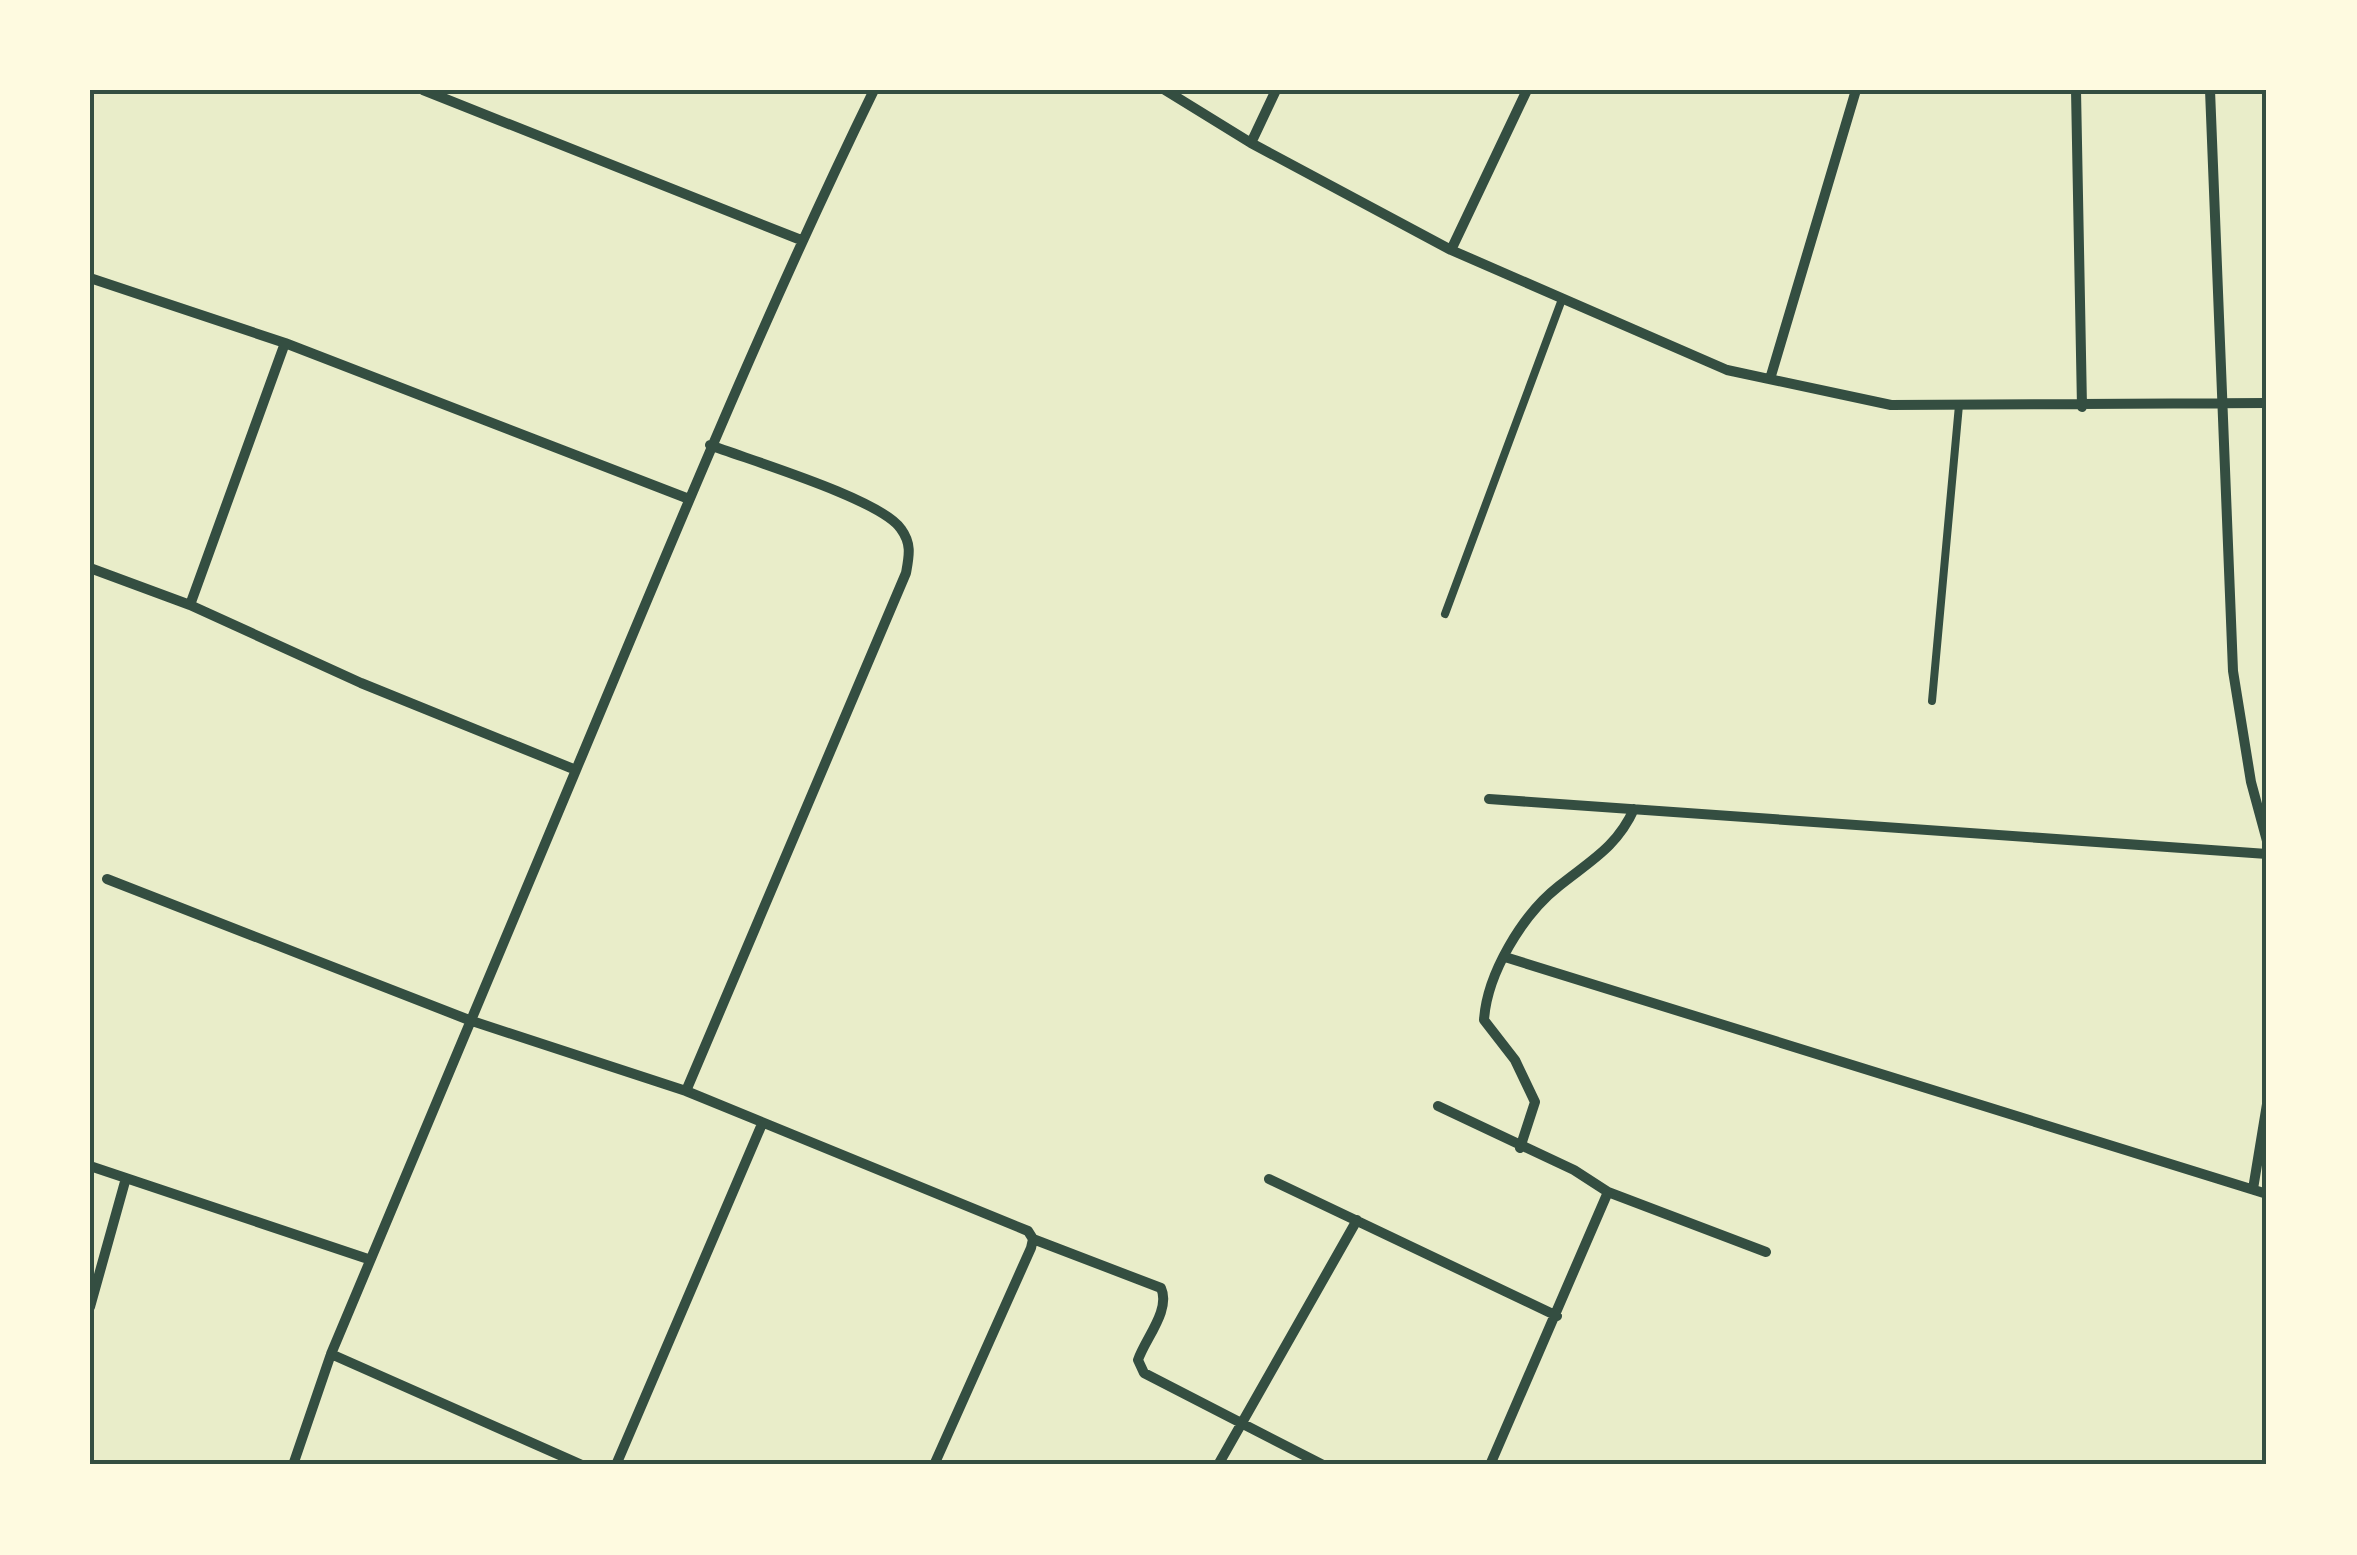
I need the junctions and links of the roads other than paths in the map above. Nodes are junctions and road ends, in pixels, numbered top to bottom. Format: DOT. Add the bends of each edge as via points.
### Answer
graph roads {
  1 [pos="423,90"];
  2 [pos="874,90"];
  3 [pos="1165,90"];
  4 [pos="1276,90"];
  5 [pos="1527,90"];
  6 [pos="1856,90"];
  7 [pos="2076,90"];
  8 [pos="2210,90"];
  9 [pos="1251,143"];
  10 [pos="801,240"];
  11 [pos="1450,250"];
  12 [pos="90,278"];
  13 [pos="1561,302"];
  14 [pos="285,343"];
  15 [pos="1770,379"];
  16 [pos="2267,403"];
  17 [pos="2226,404"];
  18 [pos="1959,405"];
  19 [pos="2082,407"];
  20 [pos="710,445"];
  21 [pos="689,499"];
  22 [pos="90,568"];
  23 [pos="190,605"];
  24 [pos="1445,614"];
  25 [pos="1932,701"];
  26 [pos="576,770"];
  27 [pos="1488,799"];
  28 [pos="1634,809"];
  29 [pos="2267,841"];
  30 [pos="2267,854"];
  31 [pos="107,879"];
  32 [pos="1505,956"];
  33 [pos="469,1020"];
  34 [pos="686,1091"];
  35 [pos="2267,1104"];
  36 [pos="1438,1106"];
  37 [pos="762,1124"];
  38 [pos="1520,1148"];
  39 [pos="90,1166"];
  40 [pos="126,1178"];
  41 [pos="1269,1179"];
  42 [pos="2253,1189"];
  43 [pos="1608,1192"];
  44 [pos="2267,1194"];
  45 [pos="1357,1220"];
  46 [pos="1033,1239"];
  47 [pos="1766,1252"];
  48 [pos="368,1259"];
  49 [pos="90,1307"];
  50 [pos="1556,1316"];
  51 [pos="331,1354"];
  52 [pos="1244,1420"];
  53 [pos="294,1465"];
  54 [pos="582,1465"];
  55 [pos="616,1465"];
  56 [pos="934,1465"];
  57 [pos="1218,1465"];
  58 [pos="1323,1465"];
  59 [pos="1490,1465"];
  1 -- 10 [label="street"];
  2 -- 10 [label="street"];
  3 -- 9 [label="street"];
  4 -- 9 [label="street"];
  5 -- 11 [label="street"];
  6 -- 15 [label="street"];
  7 -- 19 [label="street"];
  8 -- 17 [label="street"];
  9 -- 11 [label="street"];
  10 -- 20 [label="street"];
  11 -- 13 [label="street"];
  12 -- 14 [label="street"];
  13 -- 15 [label="street" via="1727,370"];
  13 -- 24 [label="lane"];
  14 -- 21 [label="street"];
  14 -- 23 [label="street"];
  15 -- 18 [label="street" via="1891,405"];
  16 -- 17 [label="street"];
  17 -- 19 [label="street"];
  17 -- 29 [label="street" via="2233,671"];
  18 -- 19 [label="street"];
  18 -- 25 [label="lane"];
  20 -- 21 [label="street"];
  20 -- 34 [label="street" via="876,508 900,527 910,549 906,573"];
  21 -- 26 [label="street"];
  22 -- 23 [label="street"];
  23 -- 26 [label="street"];
  26 -- 33 [label="street"];
  27 -- 28 [label="street"];
  28 -- 30 [label="street"];
  28 -- 32 [label="street" via="1623,834 1556,888"];
  31 -- 33 [label="street"];
  32 -- 38 [label="street" via="1484,1020 1515,1060 1535,1102"];
  32 -- 42 [label="street"];
  33 -- 34 [label="street"];
  33 -- 48 [label="street"];
  34 -- 37 [label="street"];
  35 -- 42 [label="street"];
  36 -- 38 [label="street"];
  37 -- 46 [label="street" via="1024,1229"];
  37 -- 55 [label="street"];
  38 -- 43 [label="street"];
  39 -- 40 [label="street"];
  40 -- 48 [label="street"];
  40 -- 49 [label="street"];
  41 -- 45 [label="street"];
  42 -- 44 [label="street"];
  43 -- 47 [label="street"];
  43 -- 50 [label="street"];
  45 -- 50 [label="street"];
  45 -- 52 [label="street"];
  46 -- 52 [label="street" via="1161,1288 1162,1310 1139,1368"];
  46 -- 56 [label="street"];
  48 -- 51 [label="street"];
  50 -- 59 [label="street"];
  51 -- 53 [label="street"];
  51 -- 54 [label="street"];
  52 -- 57 [label="street"];
  52 -- 58 [label="street"];
}
